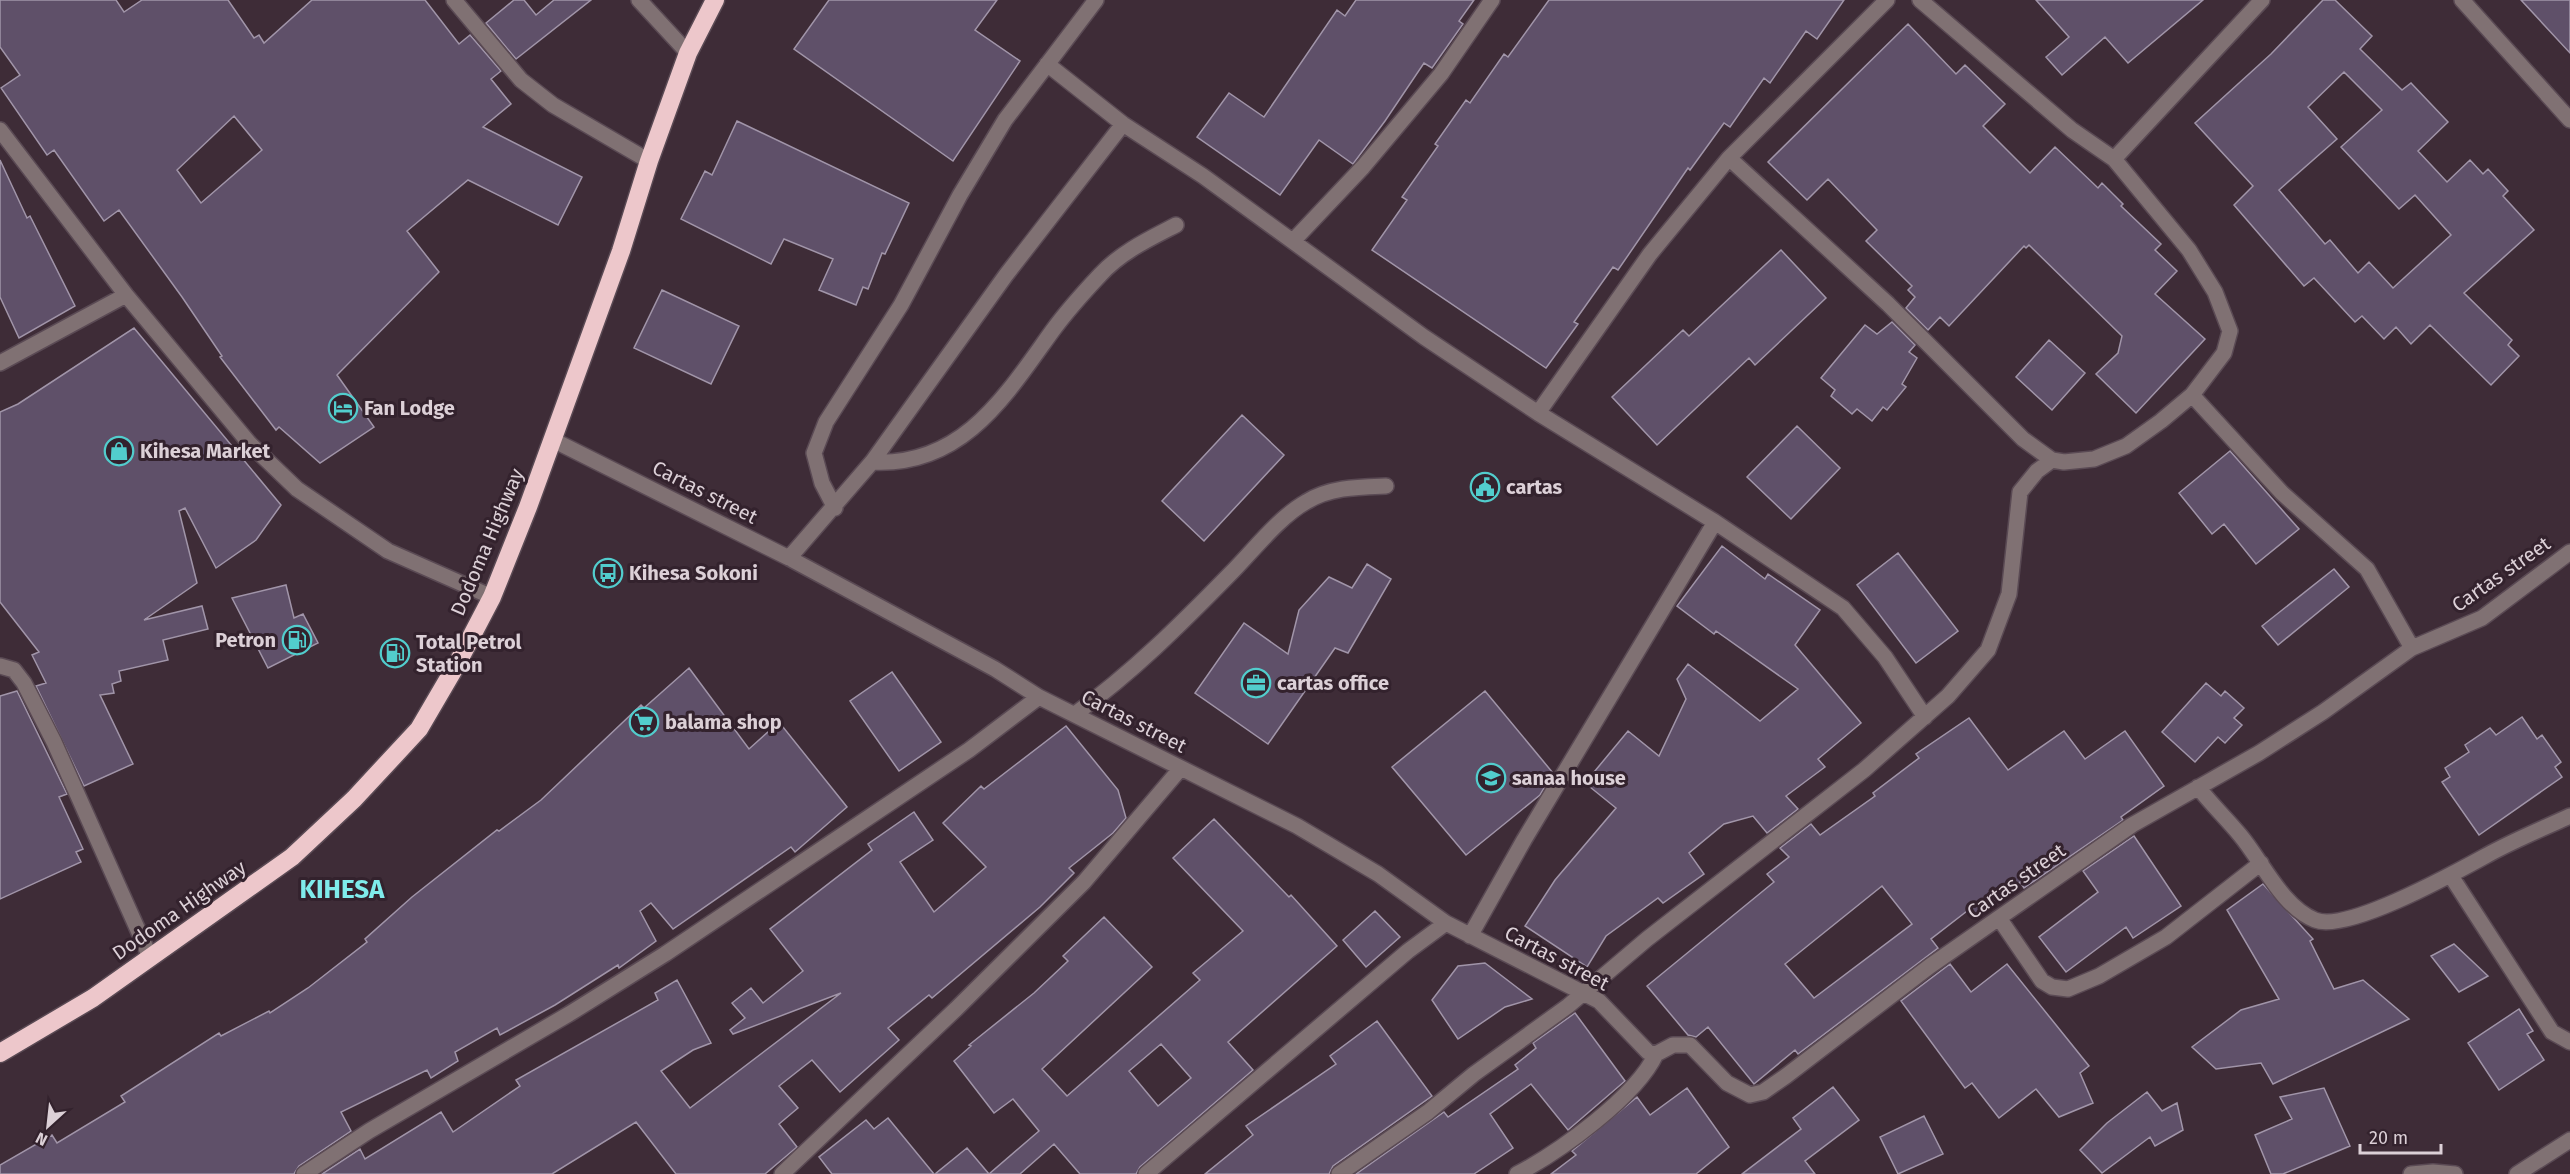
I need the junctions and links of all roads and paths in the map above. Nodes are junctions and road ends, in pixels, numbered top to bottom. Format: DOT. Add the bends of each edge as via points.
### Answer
graph roads {
  1 [pos="454,0"];
  2 [pos="639,0"];
  3 [pos="715,0"];
  4 [pos="1096,0"];
  5 [pos="1492,0"];
  6 [pos="1887,0"];
  7 [pos="1920,0"];
  8 [pos="2262,0"];
  9 [pos="2463,0"];
  10 [pos="688,53"];
  11 [pos="1047,64"];
  12 [pos="2570,120"];
  13 [pos="1123,124"];
  14 [pos="0,130"];
  15 [pos="1729,158"];
  16 [pos="2114,159"];
  17 [pos="649,161"];
  18 [pos="1176,225"];
  19 [pos="1293,241"];
  20 [pos="126,295"];
  21 [pos="0,363"];
  22 [pos="2192,395"];
  23 [pos="1538,413"];
  24 [pos="553,440"];
  25 [pos="2052,460"];
  26 [pos="872,462"];
  27 [pos="1386,486"];
  28 [pos="835,508"];
  29 [pos="1715,522"];
  30 [pos="2570,552"];
  31 [pos="789,558"];
  32 [pos="492,597"];
  33 [pos="2412,648"];
  34 [pos="0,666"];
  35 [pos="1040,697"];
  36 [pos="1075,714"];
  37 [pos="1924,717"];
  38 [pos="1181,768"];
  39 [pos="2198,787"];
  40 [pos="2570,816"];
  41 [pos="2261,863"];
  42 [pos="2451,876"];
  43 [pos="1999,918"];
  44 [pos="1446,923"];
  45 [pos="1470,936"];
  46 [pos="150,957"];
  47 [pos="1581,992"];
  48 [pos="2570,1042"];
  49 [pos="0,1053"];
  50 [pos="1656,1054"];
  51 [pos="2570,1140"];
  52 [pos="304,1174"];
  53 [pos="782,1174"];
  54 [pos="1146,1174"];
  55 [pos="1339,1174"];
  56 [pos="1517,1174"];
  57 [pos="2411,1174"];
  58 [pos="2455,1174"];
  59 [pos="2517,1174"];
  1 -- 17 [label="street" via="521,80 553,105"];
  2 -- 10 [label="street"];
  3 -- 10 [label="highway, Dodoma Highway"];
  4 -- 11 [label="street"];
  5 -- 19 [label="street" via="1441,74 1363,167"];
  6 -- 15 [label="street"];
  7 -- 16 [label="street" via="2072,130"];
  8 -- 16 [label="street"];
  9 -- 12 [label="street"];
  10 -- 17 [label="highway, Dodoma Highway"];
  11 -- 13 [label="street"];
  11 -- 28 [label="street" via="1005,120 901,305 817,440 814,453 822,483"];
  13 -- 19 [label="street"];
  13 -- 26 [label="street" via="1006,275"];
  14 -- 20 [label="street"];
  15 -- 23 [label="street" via="1650,254"];
  15 -- 25 [label="street" via="1888,304 2024,439"];
  16 -- 22 [label="street" via="2189,250 2227,318 2230,331 2224,353"];
  17 -- 24 [label="highway, Dodoma Highway"];
  18 -- 26 [label="street" via="1121,256 1101,273 999,404 972,429 939,451 915,460"];
  19 -- 23 [label="street" via="1424,337"];
  20 -- 21 [label="street"];
  20 -- 32 [label="street" via="250,444 297,489 388,550"];
  22 -- 25 [label="street" via="2126,447 2094,459"];
  22 -- 33 [label="street" via="2282,493 2367,569"];
  23 -- 29 [label="street"];
  24 -- 31 [label="street, Cartas street"];
  24 -- 32 [label="highway, Dodoma Highway"];
  25 -- 37 [label="street" via="2020,492 2009,594 1988,650 1968,676"];
  26 -- 28 [label="street"];
  27 -- 36 [label="street" via="1346,487 1306,501 1166,638"];
  28 -- 31 [label="street"];
  29 -- 37 [label="street" via="1844,608 1885,657"];
  29 -- 45 [label="street"];
  30 -- 33 [label="street, Cartas street" via="2482,618"];
  31 -- 35 [label="street, Cartas street"];
  32 -- 46 [label="highway, Dodoma Highway" via="419,729 370,782 292,857"];
  33 -- 39 [label="street, Cartas street" via="2287,735"];
  34 -- 46 [label="street" via="14,670 24,683"];
  35 -- 36 [label="street, Cartas street"];
  35 -- 52 [label="street" via="969,750 665,954"];
  36 -- 38 [label="street, Cartas street"];
  37 -- 47 [label="street" via="1864,770"];
  38 -- 44 [label="street, Cartas street" via="1297,826 1378,874"];
  38 -- 53 [label="street" via="1076,890"];
  39 -- 41 [label="street"];
  39 -- 43 [label="street, Cartas street" via="2132,825"];
  40 -- 42 [label="street"];
  41 -- 42 [label="street" via="2297,909 2326,923 2342,921"];
  41 -- 43 [label="street" via="2166,936 2100,976 2068,989 2042,981"];
  42 -- 48 [label="street" via="2552,1032"];
  43 -- 50 [label="street, Cartas street" via="1755,1095 1745,1095 1727,1083 1690,1046 1673,1044"];
  44 -- 45 [label="street, Cartas street"];
  44 -- 54 [label="street" via="1399,958"];
  45 -- 47 [label="street, Cartas street"];
  46 -- 49 [label="highway, Dodoma Highway" via="93,998"];
  47 -- 50 [label="street, Cartas street" via="1599,1001 1644,1049"];
  47 -- 55 [label="street" via="1428,1112"];
  50 -- 56 [label="street" via="1646,1072 1617,1100 1575,1136"];
  51 -- 59 [label="street"];
  57 -- 58 [label="street"];
}
